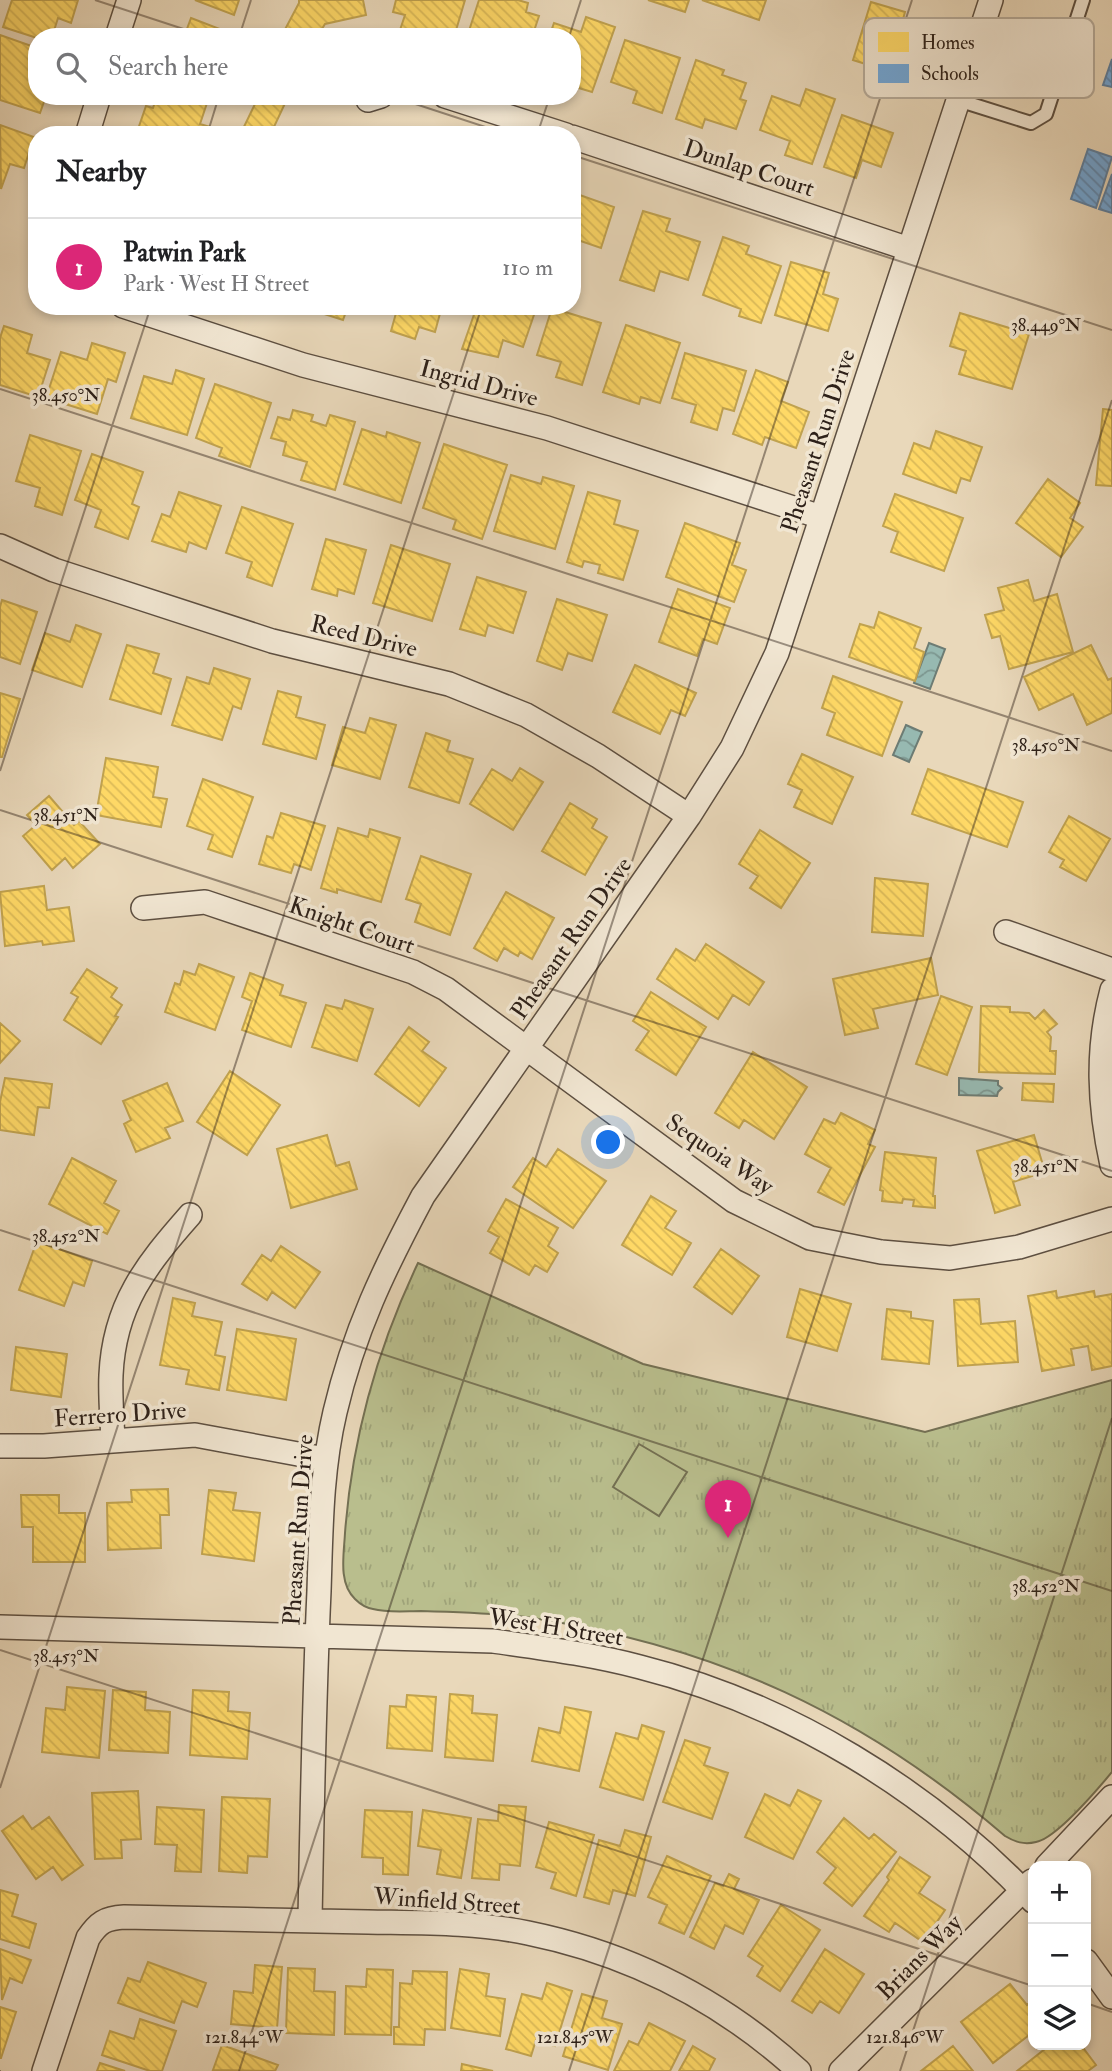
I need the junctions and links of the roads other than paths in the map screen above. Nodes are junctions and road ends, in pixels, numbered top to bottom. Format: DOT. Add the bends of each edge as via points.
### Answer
graph roads {
  1 [pos="129,0"];
  2 [pos="991,0"];
  3 [pos="1083,0"];
  4 [pos="985,18"];
  5 [pos="1077,18"];
  6 [pos="120,28"];
  7 [pos="1051,98"];
  8 [pos="958,100"];
  9 [pos="96,105"];
  10 [pos="473,105"];
  11 [pos="90,126"];
  12 [pos="538,126"];
  13 [pos="581,140"];
  14 [pos="909,249"];
  15 [pos="150,315"];
  16 [pos="821,517"];
  17 [pos="4,547"];
  18 [pos="689,816"];
  19 [pos="142,908"];
  20 [pos="1006,932"];
  21 [pos="1112,970"];
  22 [pos="1112,990"];
  23 [pos="526,1048"];
  24 [pos="1112,1166"];
  25 [pos="190,1215"];
  26 [pos="1112,1219"];
  27 [pos="113,1440"];
  28 [pos="0,1446"];
  29 [pos="325,1459"];
  30 [pos="0,1626"];
  31 [pos="316,1636"];
  32 [pos="1112,1797"];
  33 [pos="1052,1861"];
  34 [pos="1028,1888"];
  35 [pos="1028,1892"];
  36 [pos="310,1920"];
  37 [pos="1091,1968"];
  38 [pos="1112,1997"];
  39 [pos="44,2071"];
  40 [pos="799,2071"];
  41 [pos="841,2071"];
  1 -- 6 [label="street"];
  2 -- 4 [label="street, Pheasant Run Drive"];
  3 -- 5 [label="lane"];
  7 -- 8 [label="lane" via="1046,114 1031,122"];
  8 -- 14 [label="street, Pheasant Run Drive"];
  9 -- 11 [label="street"];
  10 -- 12 [label="street"];
  13 -- 14 [label="street, Dunlap Court"];
  14 -- 16 [label="street, Pheasant Run Drive"];
  15 -- 16 [label="street, Ingrid Drive" via="303,365 547,428"];
  16 -- 18 [label="street, Pheasant Run Drive" via="777,653 732,748"];
  17 -- 18 [label="street, Reed Drive" via="54,570 272,641 462,689 526,715"];
  18 -- 23 [label="street, Pheasant Run Drive"];
  19 -- 23 [label="street, Knight Court" via="205,902 413,972 446,989"];
  20 -- 21 [label="street"];
  22 -- 24 [label="street" via="1100,1070"];
  23 -- 26 [label="street, Sequoia Way" via="734,1201 810,1238 881,1252 950,1258 1019,1247"];
  23 -- 29 [label="street, Pheasant Run Drive" via="423,1196 387,1262 359,1328"];
  25 -- 27 [label="street" via="154,1256 130,1294 117,1331 111,1374"];
  27 -- 28 [label="street, Ferrero Drive"];
  27 -- 29 [label="street, Ferrero Drive" via="195,1434"];
  29 -- 31 [label="street, Pheasant Run Drive"];
  30 -- 31 [label="street, West H Street"];
  31 -- 34 [label="street, West H Street" via="493,1641 570,1651 707,1688 767,1711 881,1775"];
  31 -- 36 [label="street, Pheasant Run Drive"];
  32 -- 33 [label="street"];
  35 -- 41 [label="street, Brians Way"];
  36 -- 39 [label="street, Winfield Street" via="124,1917 98,1924 88,1938"];
  36 -- 40 [label="street, Winfield Street" via="469,1924 527,1932 589,1948 660,1976 717,2006"];
  37 -- 38 [label="street"];
}
